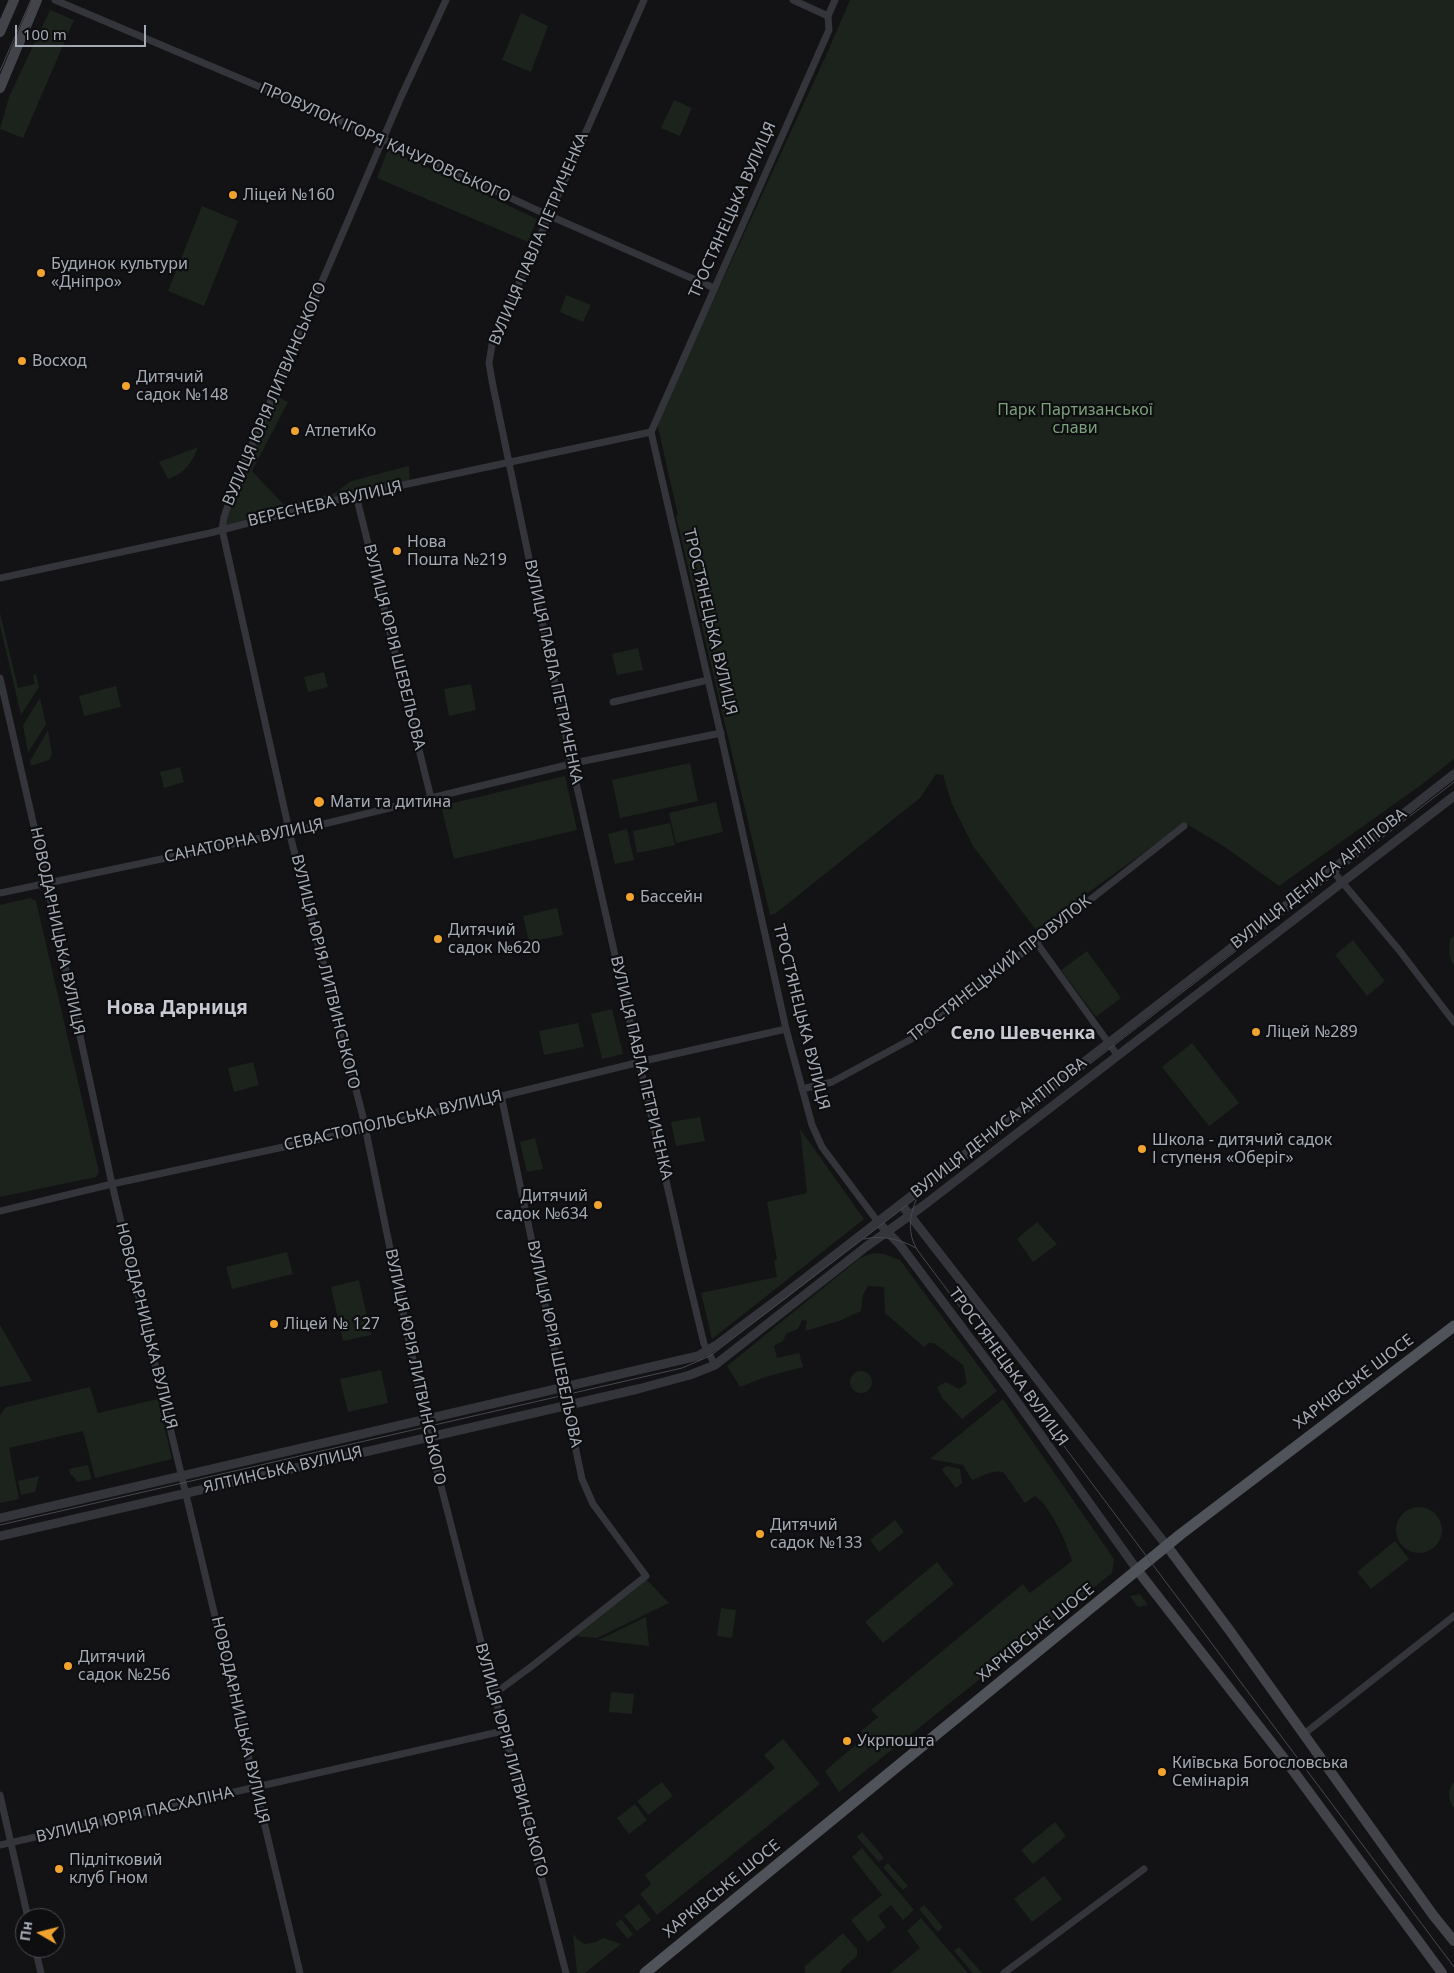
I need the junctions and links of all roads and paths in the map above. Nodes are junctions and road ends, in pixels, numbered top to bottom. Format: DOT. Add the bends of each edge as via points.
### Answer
graph roads {
  1 [pos="14,0"];
  2 [pos="37,0"];
  3 [pos="55,0"];
  4 [pos="446,0"];
  5 [pos="644,0"];
  6 [pos="793,0"];
  7 [pos="835,0"];
  8 [pos="828,16"];
  9 [pos="0,32"];
  10 [pos="0,88"];
  11 [pos="383,139"];
  12 [pos="549,215"];
  13 [pos="714,288"];
  14 [pos="651,432"];
  15 [pos="508,463"];
  16 [pos="356,495"];
  17 [pos="222,528"];
  18 [pos="0,578"];
  19 [pos="0,678"];
  20 [pos="708,680"];
  21 [pos="613,702"];
  22 [pos="721,733"];
  23 [pos="572,764"];
  24 [pos="1454,774"];
  25 [pos="1454,796"];
  26 [pos="431,798"];
  27 [pos="1184,826"];
  28 [pos="289,832"];
  29 [pos="1332,870"];
  30 [pos="1342,882"];
  31 [pos="47,883"];
  32 [pos="0,893"];
  33 [pos="1036,942"];
  34 [pos="1454,1022"];
  35 [pos="786,1029"];
  36 [pos="1108,1043"];
  37 [pos="1118,1056"];
  38 [pos="639,1062"];
  39 [pos="802,1089"];
  40 [pos="501,1095"];
  41 [pos="365,1129"];
  42 [pos="112,1184"];
  43 [pos="901,1204"];
  44 [pos="0,1211"];
  45 [pos="910,1216"];
  46 [pos="878,1222"];
  47 [pos="887,1232"];
  48 [pos="1454,1326"];
  49 [pos="707,1351"];
  50 [pos="714,1365"];
  51 [pos="563,1388"];
  52 [pos="567,1405"];
  53 [pos="425,1420"];
  54 [pos="429,1436"];
  55 [pos="182,1476"];
  56 [pos="186,1493"];
  57 [pos="0,1518"];
  58 [pos="0,1536"];
  59 [pos="1167,1546"];
  60 [pos="1138,1571"];
  61 [pos="1454,1616"];
  62 [pos="494,1694"];
  63 [pos="503,1731"];
  64 [pos="1304,1734"];
  65 [pos="256,1788"];
  66 [pos="0,1795"];
  67 [pos="11,1842"];
  68 [pos="0,1845"];
  69 [pos="1144,1869"];
  70 [pos="26,1908"];
  71 [pos="1454,1941"];
  72 [pos="37,1958"];
  73 [pos="41,1973"];
  74 [pos="300,1973"];
  75 [pos="566,1973"];
  76 [pos="645,1973"];
  77 [pos="1004,1973"];
  78 [pos="1442,1973"];
  1 -- 9 [label="main road"];
  2 -- 10 [label="main road"];
  3 -- 11 [label="street, ПРОВУЛОК ІГОРЯ КАЧУРОВСЬКОГО"];
  4 -- 11 [label="street, ВУЛИЦЯ ЮРІЯ ЛИТВИНСЬКОГО"];
  5 -- 12 [label="street, ВУЛИЦЯ ПАВЛА ПЕТРИЧЕНКА"];
  6 -- 8 [label="street"];
  7 -- 8 [label="street, ТРОСТЯНЕЦЬКА ВУЛИЦЯ"];
  8 -- 13 [label="street, ТРОСТЯНЕЦЬКА ВУЛИЦЯ" via="829,30"];
  11 -- 12 [label="street, ПРОВУЛОК ІГОРЯ КАЧУРОВСЬКОГО"];
  11 -- 17 [label="street, ВУЛИЦЯ ЮРІЯ ЛИТВИНСЬКОГО" via="234,487"];
  12 -- 13 [label="street, ПРОВУЛОК ІГОРЯ КАЧУРОВСЬКОГО"];
  12 -- 15 [label="street, ВУЛИЦЯ ПАВЛА ПЕТРИЧЕНКА" via="492,345 489,363"];
  13 -- 14 [label="street, ТРОСТЯНЕЦЬКА ВУЛИЦЯ"];
  14 -- 15 [label="street, ВЕРЕСНЕВА ВУЛИЦЯ"];
  14 -- 20 [label="street, ТРОСТЯНЕЦЬКА ВУЛИЦЯ"];
  15 -- 16 [label="street, ВЕРЕСНЕВА ВУЛИЦЯ"];
  15 -- 23 [label="street, ВУЛИЦЯ ПАВЛА ПЕТРИЧЕНКА"];
  16 -- 17 [label="street, ВЕРЕСНЕВА ВУЛИЦЯ"];
  16 -- 26 [label="street, ВУЛИЦЯ ЮРІЯ ШЕВЕЛЬОВА"];
  17 -- 18 [label="street, ВЕРЕСНЕВА ВУЛИЦЯ"];
  17 -- 28 [label="street, ВУЛИЦЯ ЮРІЯ ЛИТВИНСЬКОГО"];
  19 -- 31 [label="street, НОВОДАРНИЦЬКА ВУЛИЦЯ"];
  20 -- 21 [label="street"];
  20 -- 22 [label="street, ТРОСТЯНЕЦЬКА ВУЛИЦЯ"];
  22 -- 23 [label="street, САНАТОРНА ВУЛИЦЯ"];
  22 -- 35 [label="street, ТРОСТЯНЕЦЬКА ВУЛИЦЯ"];
  23 -- 26 [label="street, САНАТОРНА ВУЛИЦЯ"];
  23 -- 38 [label="street, ВУЛИЦЯ ПАВЛА ПЕТРИЧЕНКА"];
  24 -- 29 [label="street, ВУЛИЦЯ ДЕНИСА АНТІПОВА"];
  25 -- 30 [label="street, ВУЛИЦЯ ДЕНИСА АНТІПОВА"];
  26 -- 28 [label="street, САНАТОРНА ВУЛИЦЯ"];
  27 -- 33 [label="street, ТРОСТЯНЕЦЬКИЙ ПРОВУЛОК"];
  28 -- 31 [label="street, САНАТОРНА ВУЛИЦЯ"];
  28 -- 41 [label="street, ВУЛИЦЯ ЮРІЯ ЛИТВИНСЬКОГО"];
  29 -- 30 [label="street"];
  29 -- 36 [label="street, ВУЛИЦЯ ДЕНИСА АНТІПОВА"];
  30 -- 34 [label="street"];
  30 -- 37 [label="street, ВУЛИЦЯ ДЕНИСА АНТІПОВА"];
  31 -- 32 [label="street, САНАТОРНА ВУЛИЦЯ"];
  31 -- 42 [label="street, НОВОДАРНИЦЬКА ВУЛИЦЯ"];
  33 -- 36 [label="street"];
  33 -- 39 [label="street, ТРОСТЯНЕЦЬКИЙ ПРОВУЛОК" via="917,1036 832,1082"];
  35 -- 38 [label="street, СЕВАСТОПОЛЬСЬКА ВУЛИЦЯ"];
  35 -- 39 [label="street, ТРОСТЯНЕЦЬКА ВУЛИЦЯ"];
  36 -- 37 [label="street"];
  36 -- 43 [label="street, ВУЛИЦЯ ДЕНИСА АНТІПОВА"];
  37 -- 45 [label="street, ВУЛИЦЯ ДЕНИСА АНТІПОВА"];
  38 -- 40 [label="street, СЕВАСТОПОЛЬСЬКА ВУЛИЦЯ"];
  38 -- 49 [label="street, ВУЛИЦЯ ПАВЛА ПЕТРИЧЕНКА"];
  39 -- 46 [label="street, ТРОСТЯНЕЦЬКА ВУЛИЦЯ" via="822,1147"];
  40 -- 41 [label="street, СЕВАСТОПОЛЬСЬКА ВУЛИЦЯ"];
  40 -- 51 [label="street, ВУЛИЦЯ ЮРІЯ ШЕВЕЛЬОВА"];
  41 -- 42 [label="street, СЕВАСТОПОЛЬСЬКА ВУЛИЦЯ"];
  41 -- 53 [label="street, ВУЛИЦЯ ЮРІЯ ЛИТВИНСЬКОГО"];
  42 -- 44 [label="street, СЕВАСТОПОЛЬСЬКА ВУЛИЦЯ"];
  42 -- 55 [label="street, НОВОДАРНИЦЬКА ВУЛИЦЯ"];
  43 -- 45 [label="street, ТРОСТЯНЕЦЬКА ВУЛИЦЯ"];
  43 -- 46 [label="street, ВУЛИЦЯ ДЕНИСА АНТІПОВА"];
  45 -- 47 [label="street, ВУЛИЦЯ ДЕНИСА АНТІПОВА"];
  45 -- 59 [label="street, ТРОСТЯНЕЦЬКА ВУЛИЦЯ"];
  46 -- 47 [label="street, ТРОСТЯНЕЦЬКА ВУЛИЦЯ"];
  46 -- 49 [label="street, ВУЛИЦЯ ДЕНИСА АНТІПОВА"];
  47 -- 50 [label="street, ВУЛИЦЯ ДЕНИСА АНТІПОВА"];
  47 -- 60 [label="street, ТРОСТЯНЕЦЬКА ВУЛИЦЯ" via="1008,1389"];
  48 -- 59 [label="main road, ХАРКІВСЬКЕ ШОСЕ"];
  49 -- 50 [label="street, ВУЛИЦЯ ПАВЛА ПЕТРИЧЕНКА"];
  49 -- 51 [label="street, ВУЛИЦЯ ДЕНИСА АНТІПОВА" via="692,1358"];
  50 -- 52 [label="street, ВУЛИЦЯ ДЕНИСА АНТІПОВА" via="690,1375"];
  51 -- 52 [label="street, ВУЛИЦЯ ЮРІЯ ШЕВЕЛЬОВА"];
  51 -- 53 [label="street, ЯЛТИНСЬКА ВУЛИЦЯ"];
  52 -- 54 [label="street, ЯЛТИНСЬКА ВУЛИЦЯ"];
  52 -- 62 [label="street, ВУЛИЦЯ ЮРІЯ ШЕВЕЛЬОВА" via="582,1479 593,1504 646,1576"];
  53 -- 54 [label="street, ВУЛИЦЯ ЮРІЯ ЛИТВИНСЬКОГО"];
  53 -- 55 [label="street, ЯЛТИНСЬКА ВУЛИЦЯ"];
  54 -- 56 [label="street, ЯЛТИНСЬКА ВУЛИЦЯ"];
  54 -- 62 [label="street, ВУЛИЦЯ ЮРІЯ ЛИТВИНСЬКОГО"];
  55 -- 56 [label="street, НОВОДАРНИЦЬКА ВУЛИЦЯ"];
  55 -- 57 [label="street, ЯЛТИНСЬКА ВУЛИЦЯ"];
  56 -- 58 [label="street, ЯЛТИНСЬКА ВУЛИЦЯ"];
  56 -- 65 [label="street, НОВОДАРНИЦЬКА ВУЛИЦЯ"];
  59 -- 60 [label="main road, ХАРКІВСЬКЕ ШОСЕ"];
  59 -- 64 [label="main road, ТРОСТЯНЕЦЬКА ВУЛИЦЯ"];
  60 -- 76 [label="main road, ХАРКІВСЬКЕ ШОСЕ"];
  60 -- 78 [label="main road, ТРОСТЯНЕЦЬКА ВУЛИЦЯ" via="1286,1761"];
  61 -- 64 [label="street"];
  62 -- 63 [label="street, ВУЛИЦЯ ЮРІЯ ЛИТВИНСЬКОГО"];
  63 -- 65 [label="street, ВУЛИЦЯ ЮРІЯ ПАСХАЛІНА"];
  63 -- 75 [label="street, ВУЛИЦЯ ЮРІЯ ЛИТВИНСЬКОГО"];
  64 -- 71 [label="main road, ТРОСТЯНЕЦЬКА ВУЛИЦЯ"];
  65 -- 67 [label="street, ВУЛИЦЯ ЮРІЯ ПАСХАЛІНА"];
  65 -- 74 [label="street, НОВОДАРНИЦЬКА ВУЛИЦЯ"];
  66 -- 67 [label="street"];
  67 -- 68 [label="street, ВУЛИЦЯ ЮРІЯ ПАСХАЛІНА"];
  67 -- 70 [label="street"];
  69 -- 77 [label="street"];
  72 -- 73 [label="street"];
}
